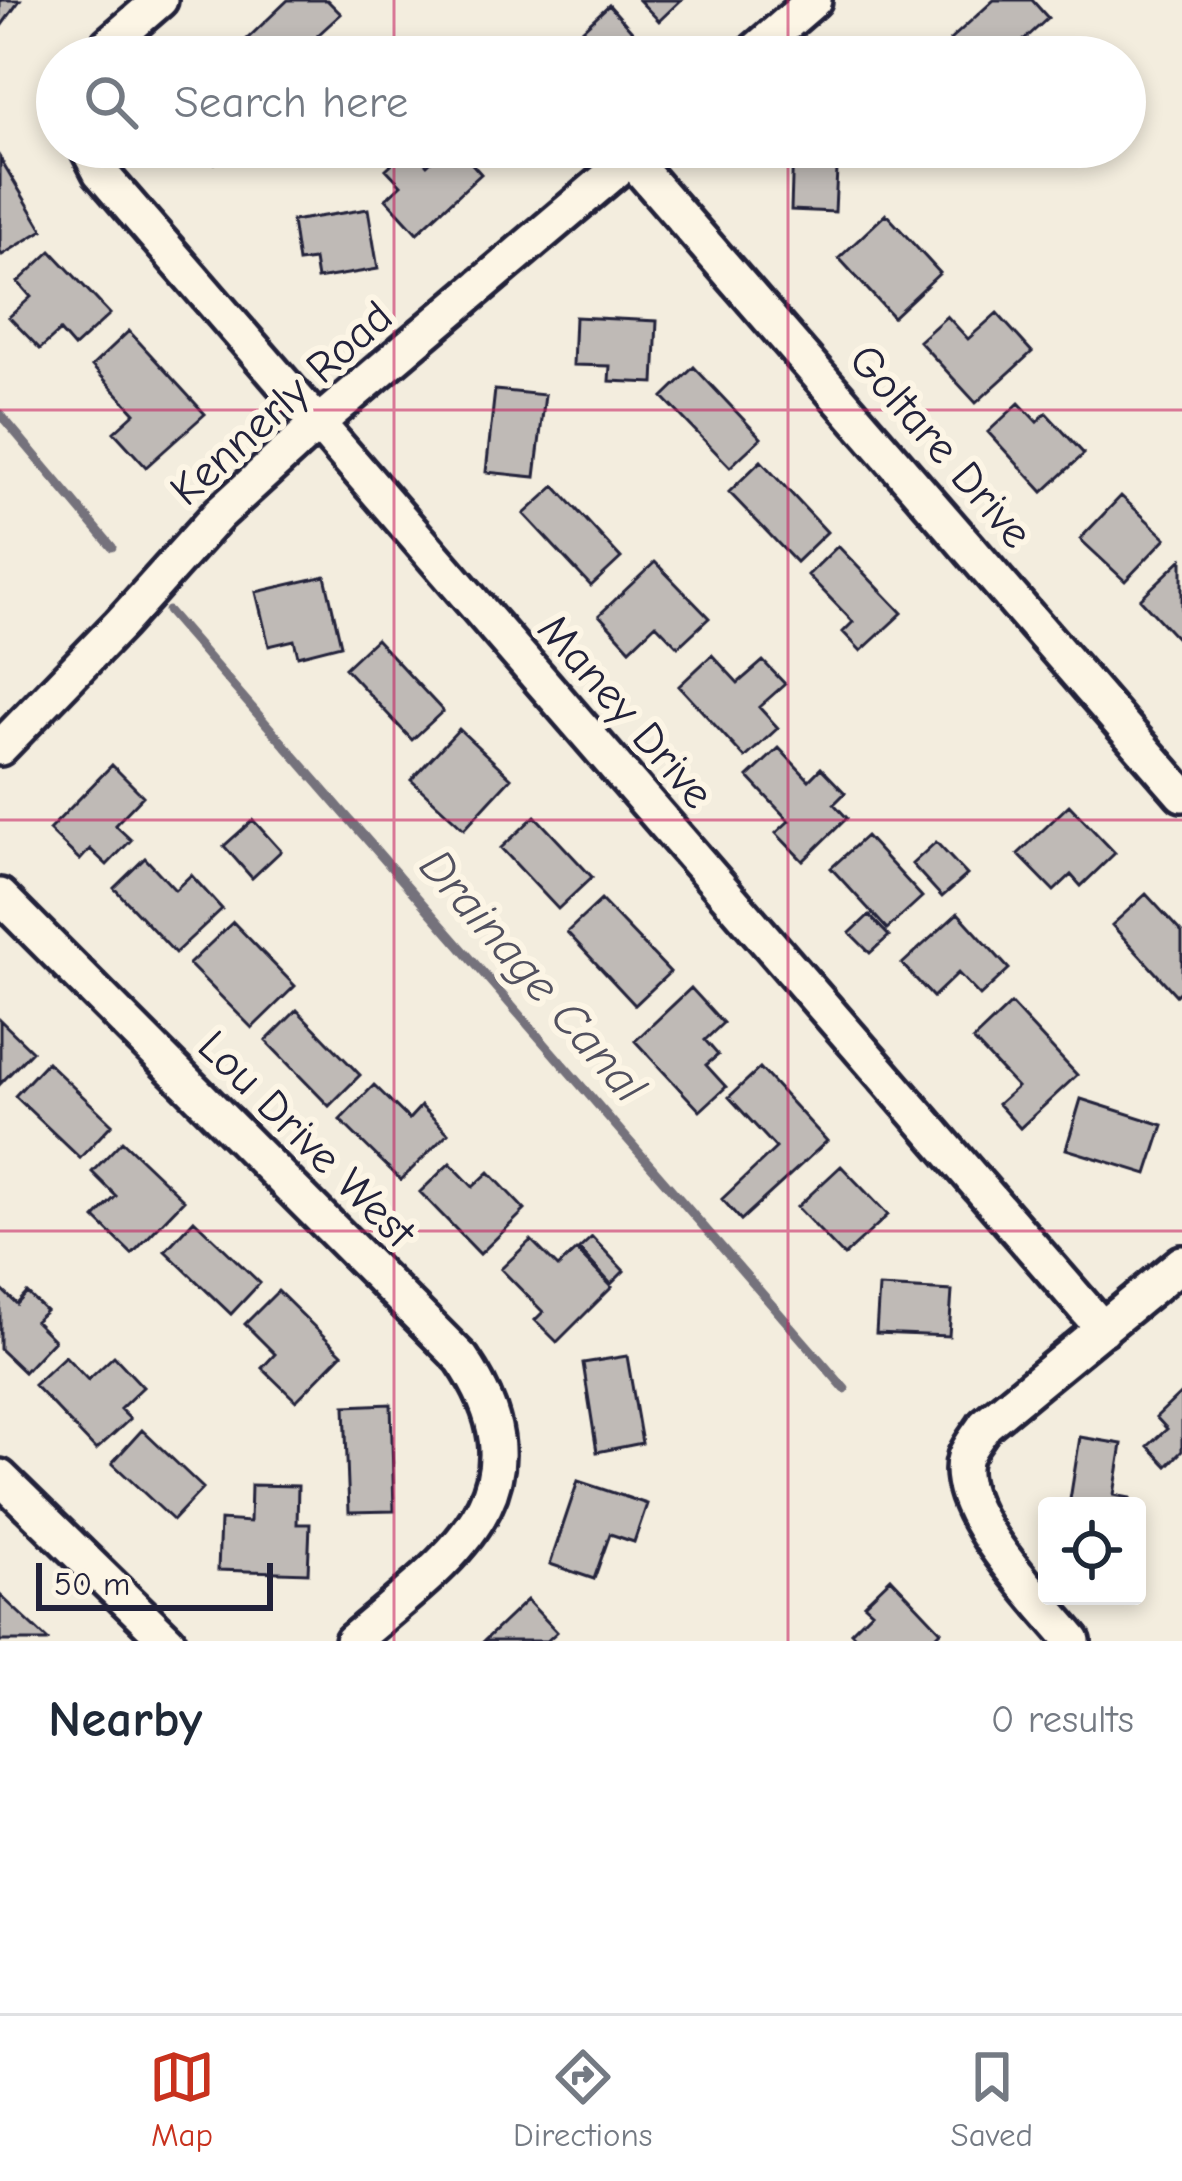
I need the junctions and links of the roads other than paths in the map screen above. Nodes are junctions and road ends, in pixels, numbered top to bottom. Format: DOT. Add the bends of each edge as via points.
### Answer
graph roads {
  1 [pos="160,0"];
  2 [pos="814,0"];
  3 [pos="118,36"];
  4 [pos="772,36"];
  5 [pos="98,168"];
  6 [pos="620,168"];
  7 [pos="651,168"];
  8 [pos="317,424"];
  9 [pos="0,748"];
  10 [pos="1182,794"];
  11 [pos="0,896"];
  12 [pos="1182,1263"];
  13 [pos="1103,1329"];
  14 [pos="0,1477"];
  15 [pos="168,1641"];
  16 [pos="352,1641"];
  17 [pos="1073,1641"];
  1 -- 3 [label="street"];
  2 -- 4 [label="street"];
  5 -- 8 [label="street, Maney Drive"];
  6 -- 8 [label="street, Kennerly Road"];
  7 -- 10 [label="street, Goltare Drive"];
  8 -- 9 [label="street, Kennerly Road" via="219,514"];
  8 -- 13 [label="street, Maney Drive"];
  11 -- 16 [label="street, Lou Drive West" via="462,1359 485,1393 497,1435 496,1473 481,1516 456,1551"];
  12 -- 13 [label="street"];
  13 -- 17 [label="street" via="985,1425 963,1474 976,1516"];
  14 -- 15 [label="street"];
}
